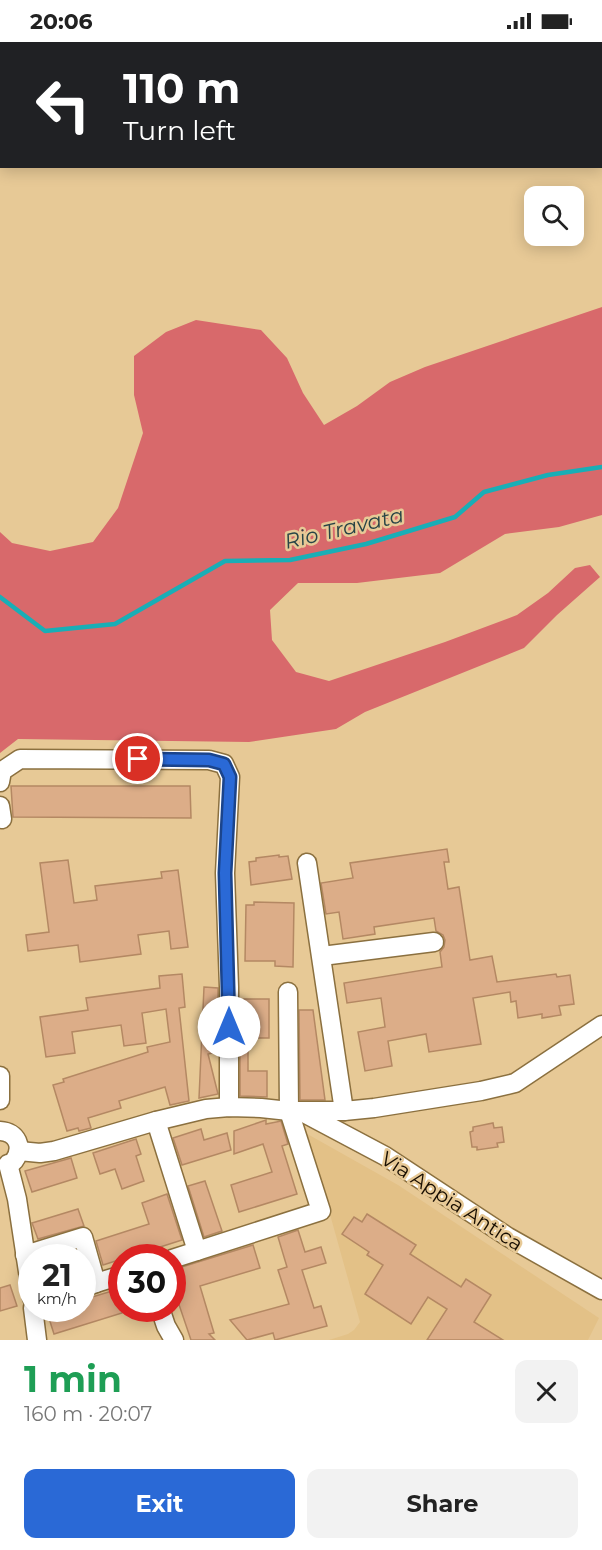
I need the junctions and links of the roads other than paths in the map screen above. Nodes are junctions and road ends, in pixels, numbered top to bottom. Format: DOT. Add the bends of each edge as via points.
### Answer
graph roads {
  1 [pos="0,782"];
  2 [pos="307,863"];
  3 [pos="434,942"];
  4 [pos="322,956"];
  5 [pos="288,993"];
  6 [pos="602,1025"];
  7 [pos="0,1076"];
  8 [pos="0,1101"];
  9 [pos="229,1107"];
  10 [pos="344,1110"];
  11 [pos="296,1112"];
  12 [pos="156,1121"];
  13 [pos="0,1131"];
  14 [pos="9,1160"];
  15 [pos="23,1244"];
  16 [pos="60,1244"];
  17 [pos="83,1244"];
  18 [pos="197,1251"];
  19 [pos="186,1255"];
  20 [pos="602,1290"];
  21 [pos="35,1322"];
  22 [pos="164,1322"];
  23 [pos="37,1340"];
  24 [pos="174,1340"];
  1 -- 9 [label="street" via="2,771 20,759 209,760 224,764 230,777 225,873"];
  2 -- 4 [label="street"];
  3 -- 4 [label="street"];
  4 -- 10 [label="street"];
  5 -- 11 [label="street"];
  6 -- 10 [label="street" via="514,1083"];
  7 -- 8 [label="street"];
  9 -- 11 [label="street, Via Appia Antica"];
  9 -- 12 [label="street, Via Appia Antica"];
  10 -- 11 [label="street"];
  11 -- 18 [label="street" via="321,1212"];
  11 -- 20 [label="street, Via Appia Antica" via="385,1156 508,1237"];
  12 -- 14 [label="street, Via Appia Antica"];
  12 -- 18 [label="street"];
  13 -- 14 [label="street" via="14,1136 19,1145"];
  14 -- 15 [label="street"];
  16 -- 17 [label="street" via="82,1237"];
  18 -- 19 [label="street"];
  21 -- 23 [label="street"];
  22 -- 24 [label="street"];
}
